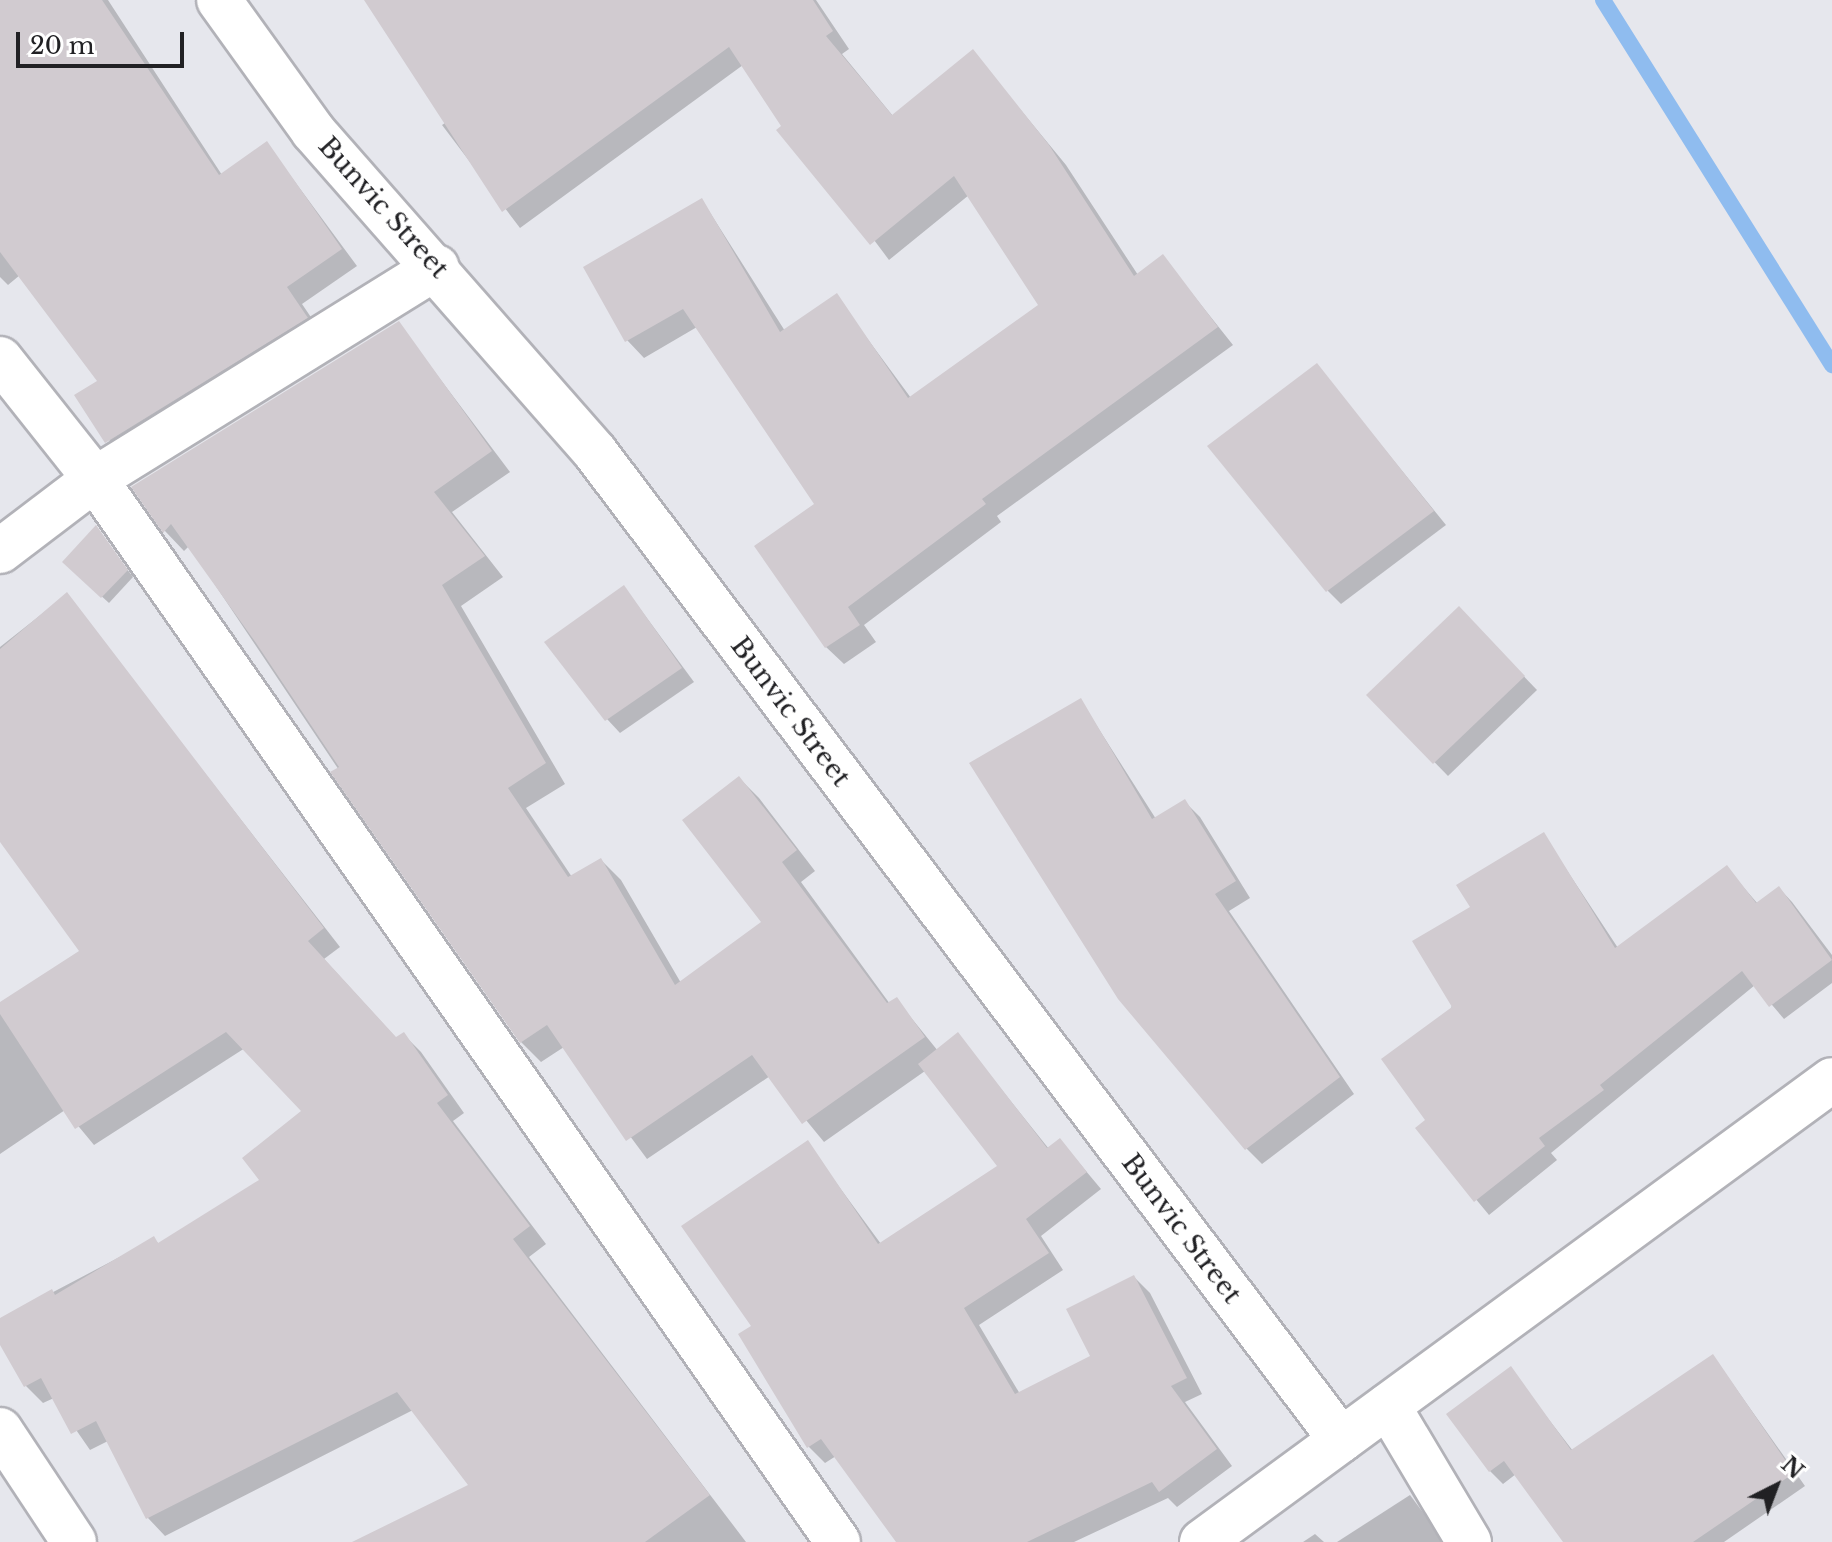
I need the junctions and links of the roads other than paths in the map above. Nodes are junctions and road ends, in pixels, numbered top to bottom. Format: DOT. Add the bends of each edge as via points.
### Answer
graph roads {
  1 [pos="219,0"];
  2 [pos="437,267"];
  3 [pos="0,359"];
  4 [pos="95,479"];
  5 [pos="0,551"];
  6 [pos="1832,1080"];
  7 [pos="1388,1406"];
  8 [pos="0,1430"];
  9 [pos="1341,1440"];
  10 [pos="74,1542"];
  11 [pos="838,1542"];
  12 [pos="1202,1542"];
  13 [pos="1469,1542"];
  1 -- 2 [label="street, Bunvic Street" via="313,131"];
  2 -- 4 [label="street"];
  2 -- 9 [label="street, Bunvic Street" via="595,452"];
  3 -- 4 [label="street"];
  4 -- 5 [label="street"];
  4 -- 11 [label="street"];
  6 -- 7 [label="street"];
  7 -- 9 [label="street"];
  7 -- 13 [label="street"];
  8 -- 10 [label="street"];
  9 -- 12 [label="street"];
}
